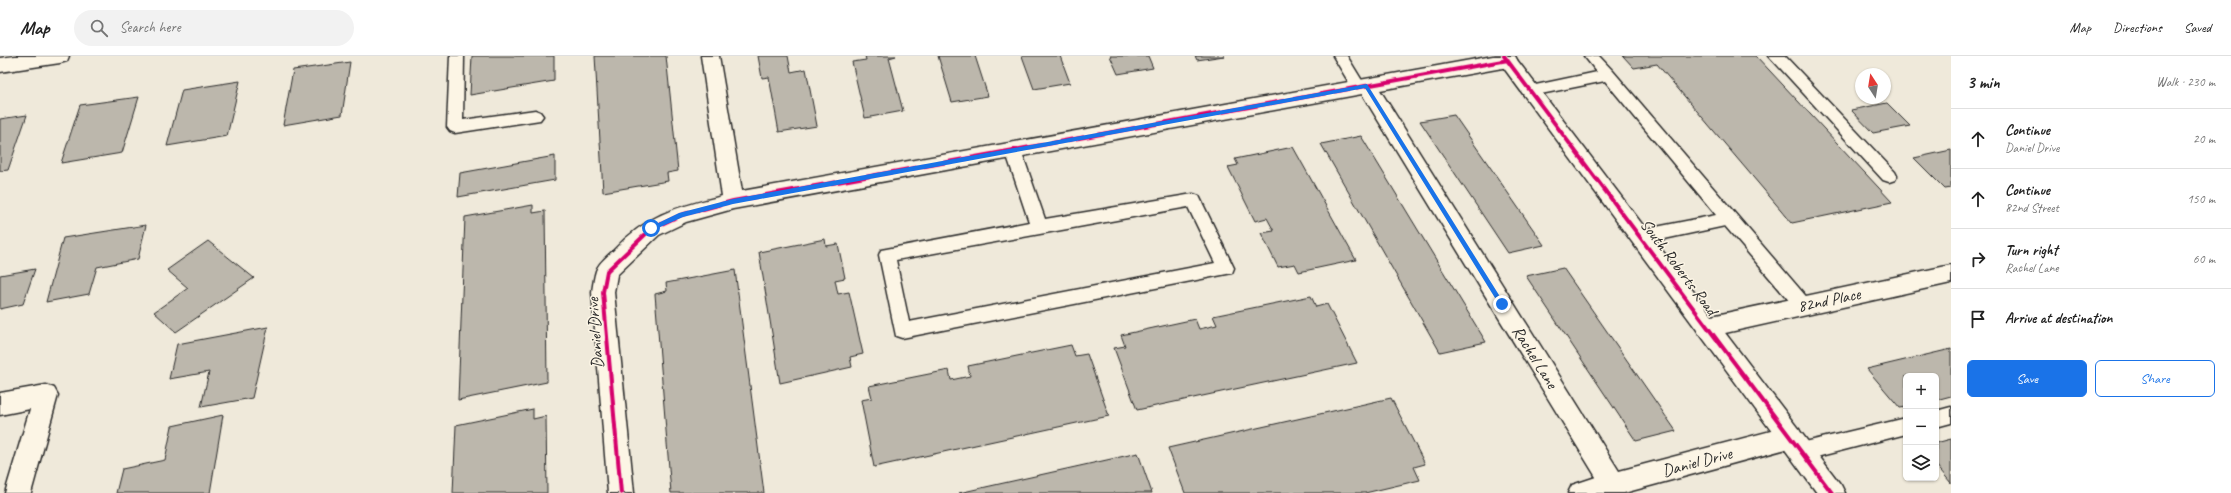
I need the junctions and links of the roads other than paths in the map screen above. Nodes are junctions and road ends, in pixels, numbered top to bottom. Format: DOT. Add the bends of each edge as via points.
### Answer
graph roads {
  1 [pos="60,56"];
  2 [pos="457,56"];
  3 [pos="710,56"];
  4 [pos="1340,56"];
  5 [pos="1591,56"];
  6 [pos="1776,56"];
  7 [pos="1506,58"];
  8 [pos="0,65"];
  9 [pos="1608,75"];
  10 [pos="1363,86"];
  11 [pos="1531,91"];
  12 [pos="535,116"];
  13 [pos="1013,150"];
  14 [pos="1889,176"];
  15 [pos="733,201"];
  16 [pos="1728,218"];
  17 [pos="1039,227"];
  18 [pos="1641,238"];
  19 [pos="1951,274"];
  20 [pos="1804,306"];
  21 [pos="1707,327"];
  22 [pos="0,404"];
  23 [pos="1951,415"];
  24 [pos="1939,418"];
  25 [pos="1903,427"];
  26 [pos="1796,445"];
  27 [pos="1614,485"];
  28 [pos="18,493"];
  29 [pos="621,493"];
  30 [pos="1581,493"];
  31 [pos="1832,493"];
  1 -- 8 [label="street"];
  2 -- 12 [label="lane" via="455,128"];
  3 -- 15 [label="street"];
  4 -- 10 [label="lane"];
  5 -- 9 [label="lane"];
  6 -- 14 [label="lane"];
  7 -- 10 [label="street, Daniel Drive"];
  7 -- 11 [label="street, South Roberts Road"];
  9 -- 11 [label="lane"];
  9 -- 16 [label="lane"];
  10 -- 13 [label="street, Daniel Drive"];
  10 -- 27 [label="street, Rachel Lane"];
  11 -- 18 [label="street, South Roberts Road"];
  13 -- 15 [label="street, Daniel Drive"];
  13 -- 17 [label="lane"];
  15 -- 29 [label="street, Daniel Drive" via="681,215 651,228 607,271 604,292"];
  16 -- 18 [label="lane"];
  16 -- 20 [label="lane"];
  17 -- 17 [label="lane" via="1193,200 1226,268 902,331 886,255"];
  18 -- 21 [label="street, South Roberts Road"];
  19 -- 20 [label="street, 82nd Place"];
  20 -- 21 [label="street, 82nd Place"];
  21 -- 26 [label="street, South Roberts Road"];
  22 -- 28 [label="street" via="46,395"];
  23 -- 24 [label="lane"];
  25 -- 26 [label="lane"];
  26 -- 27 [label="street, Daniel Drive"];
  26 -- 31 [label="street, South Roberts Road"];
  27 -- 30 [label="street, Daniel Drive"];
}
